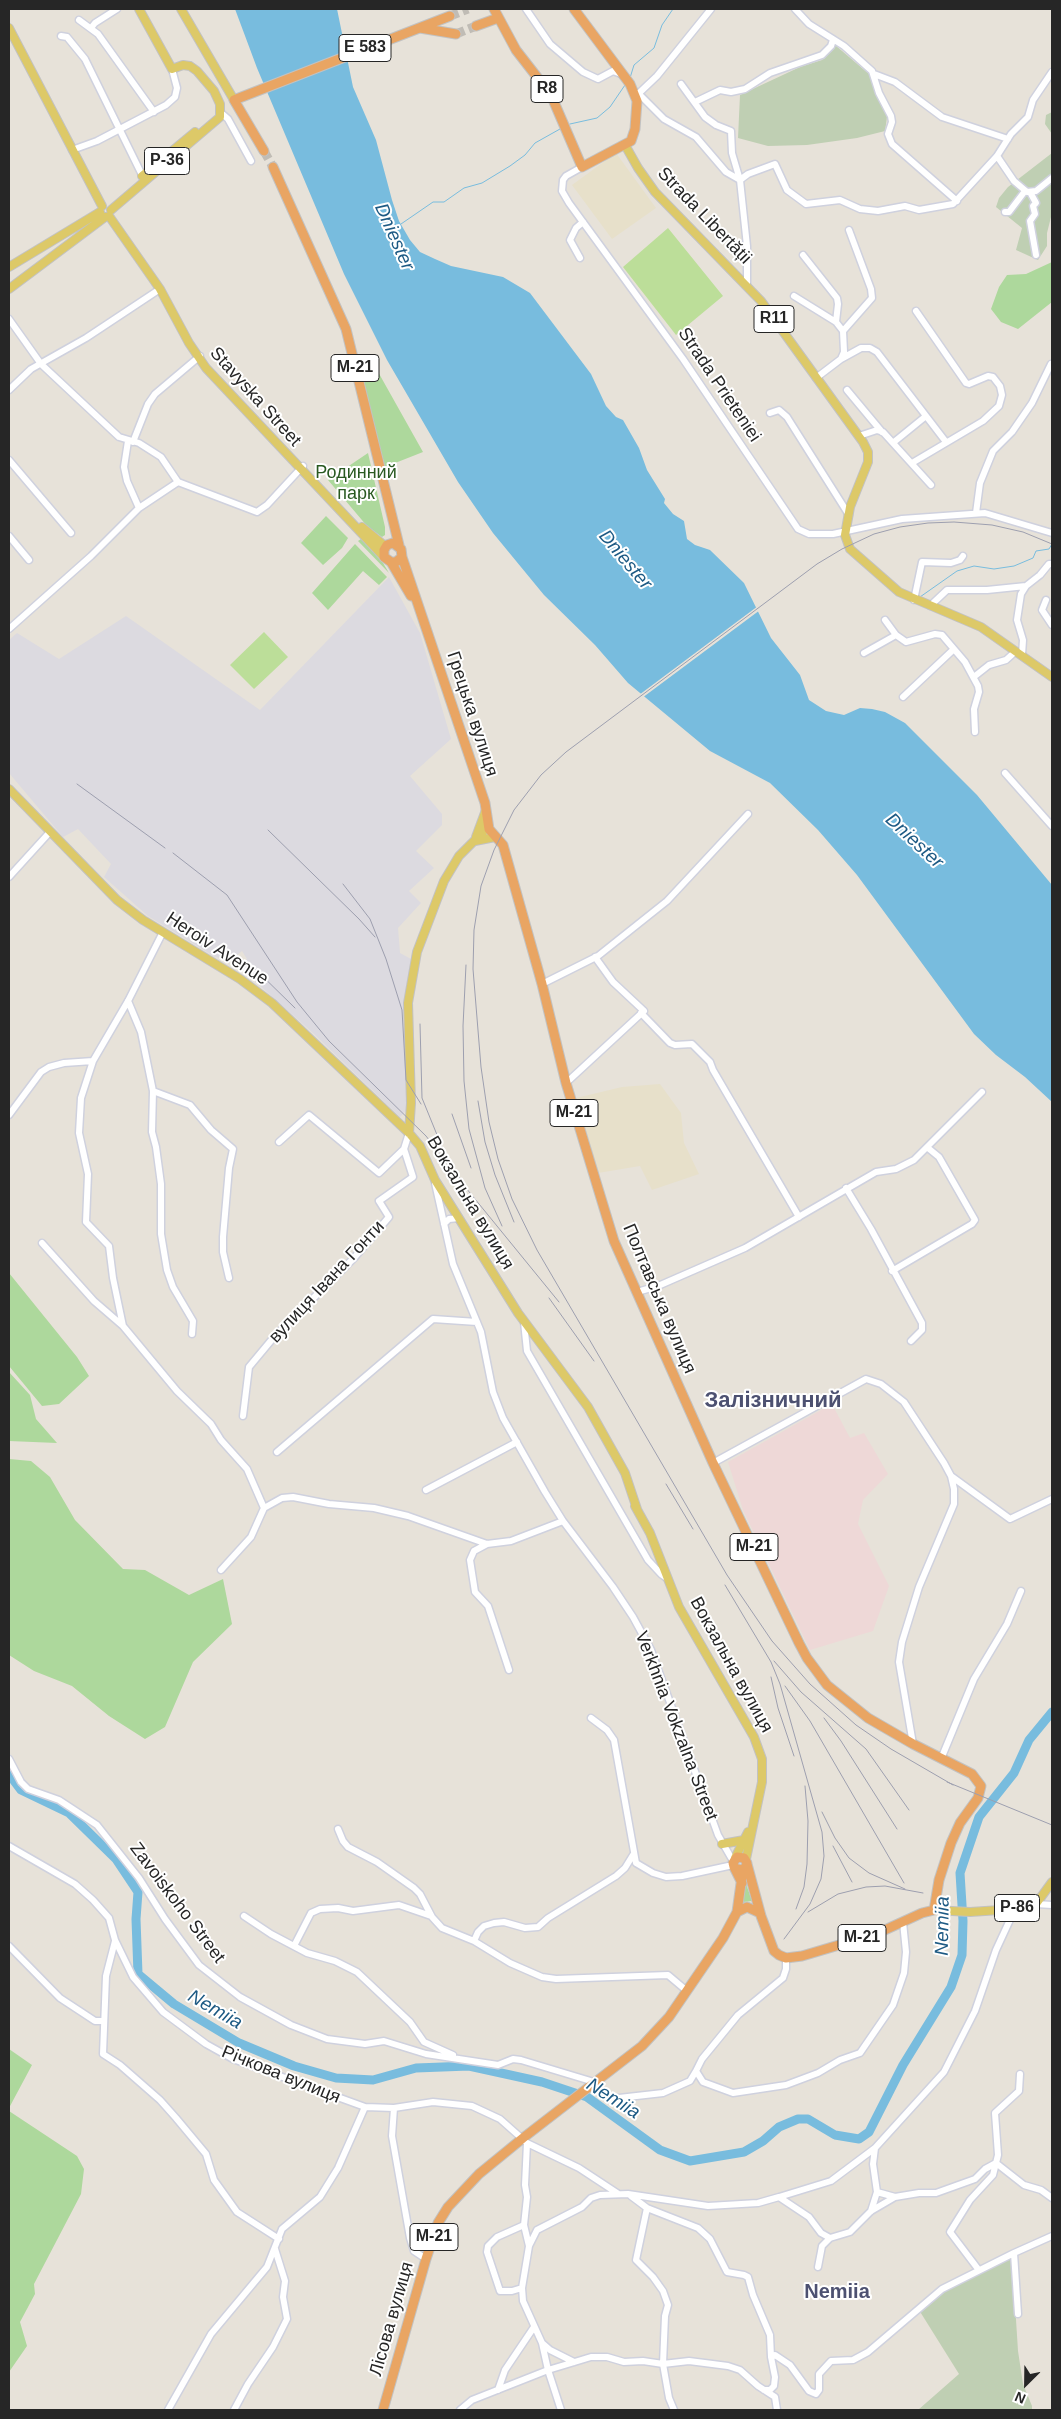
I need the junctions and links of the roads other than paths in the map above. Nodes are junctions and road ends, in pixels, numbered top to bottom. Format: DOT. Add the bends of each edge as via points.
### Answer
graph roads {
  1 [pos="117,9"];
  2 [pos="140,9"];
  3 [pos="181,9"];
  4 [pos="494,9"];
  5 [pos="526,9"];
  6 [pos="574,9"];
  7 [pos="719,9"];
  8 [pos="795,9"];
  9 [pos="711,10"];
  10 [pos="450,16"];
  11 [pos="498,18"];
  12 [pos="79,20"];
  13 [pos="476,26"];
  14 [pos="9,28"];
  15 [pos="92,28"];
  16 [pos="418,28"];
  17 [pos="456,34"];
  18 [pos="60,36"];
  19 [pos="833,40"];
  20 [pos="172,70"];
  21 [pos="1052,72"];
  22 [pos="874,74"];
  23 [pos="622,75"];
  24 [pos="681,84"];
  25 [pos="638,95"];
  26 [pos="234,100"];
  27 [pos="695,102"];
  28 [pos="154,112"];
  29 [pos="220,112"];
  30 [pos="120,129"];
  31 [pos="1008,139"];
  32 [pos="625,145"];
  33 [pos="72,150"];
  34 [pos="264,151"];
  35 [pos="997,156"];
  36 [pos="250,161"];
  37 [pos="273,166"];
  38 [pos="582,167"];
  39 [pos="143,178"];
  40 [pos="1052,178"];
  41 [pos="740,180"];
  42 [pos="1028,191"];
  43 [pos="957,201"];
  44 [pos="106,211"];
  45 [pos="1005,212"];
  46 [pos="583,222"];
  47 [pos="849,230"];
  48 [pos="803,254"];
  49 [pos="1036,255"];
  50 [pos="580,258"];
  51 [pos="9,267"];
  52 [pos="747,284"];
  53 [pos="9,289"];
  54 [pos="160,290"];
  55 [pos="794,296"];
  56 [pos="916,311"];
  57 [pos="9,319"];
  58 [pos="836,322"];
  59 [pos="843,331"];
  60 [pos="199,357"];
  61 [pos="841,359"];
  62 [pos="41,364"];
  63 [pos="1051,364"];
  64 [pos="816,378"];
  65 [pos="9,390"];
  66 [pos="847,390"];
  67 [pos="770,413"];
  68 [pos="926,416"];
  69 [pos="883,432"];
  70 [pos="860,436"];
  71 [pos="131,442"];
  72 [pos="894,442"];
  73 [pos="946,442"];
  74 [pos="9,460"];
  75 [pos="912,462"];
  76 [pos="301,468"];
  77 [pos="178,482"];
  78 [pos="931,485"];
  79 [pos="139,508"];
  80 [pos="976,513"];
  81 [pos="849,515"];
  82 [pos="392,522"];
  83 [pos="845,532"];
  84 [pos="72,533"];
  85 [pos="1051,534"];
  86 [pos="10,539"];
  87 [pos="399,545"];
  88 [pos="386,546"];
  89 [pos="402,556"];
  90 [pos="963,556"];
  91 [pos="29,560"];
  92 [pos="387,560"];
  93 [pos="1052,564"];
  94 [pos="1026,586"];
  95 [pos="914,600"];
  96 [pos="1046,600"];
  97 [pos="930,606"];
  98 [pos="420,611"];
  99 [pos="886,620"];
  100 [pos="1052,625"];
  101 [pos="9,630"];
  102 [pos="896,636"];
  103 [pos="954,649"];
  104 [pos="864,653"];
  105 [pos="1019,653"];
  106 [pos="975,676"];
  107 [pos="1052,677"];
  108 [pos="903,697"];
  109 [pos="975,732"];
  110 [pos="1005,773"];
  111 [pos="9,789"];
  112 [pos="486,810"];
  113 [pos="748,814"];
  114 [pos="488,825"];
  115 [pos="1052,826"];
  116 [pos="49,833"];
  117 [pos="495,836"];
  118 [pos="475,841"];
  119 [pos="9,877"];
  120 [pos="163,932"];
  121 [pos="595,957"];
  122 [pos="542,984"];
  123 [pos="128,1002"];
  124 [pos="642,1012"];
  125 [pos="93,1061"];
  126 [pos="566,1083"];
  127 [pos="153,1091"];
  128 [pos="982,1092"];
  129 [pos="9,1116"];
  130 [pos="410,1133"];
  131 [pos="279,1142"];
  132 [pos="928,1148"];
  133 [pos="404,1149"];
  134 [pos="435,1180"];
  135 [pos="846,1188"];
  136 [pos="799,1217"];
  137 [pos="459,1218"];
  138 [pos="444,1224"];
  139 [pos="42,1243"];
  140 [pos="892,1271"];
  141 [pos="230,1278"];
  142 [pos="637,1292"];
  143 [pos="477,1322"];
  144 [pos="524,1322"];
  145 [pos="123,1326"];
  146 [pos="192,1334"];
  147 [pos="911,1342"];
  148 [pos="243,1416"];
  149 [pos="517,1442"];
  150 [pos="277,1452"];
  151 [pos="713,1463"];
  152 [pos="951,1476"];
  153 [pos="426,1490"];
  154 [pos="1052,1499"];
  155 [pos="264,1508"];
  156 [pos="563,1521"];
  157 [pos="486,1544"];
  158 [pos="221,1570"];
  159 [pos="668,1579"];
  160 [pos="1021,1591"];
  161 [pos="509,1670"];
  162 [pos="591,1718"];
  163 [pos="913,1744"];
  164 [pos="941,1758"];
  165 [pos="9,1759"];
  166 [pos="752,1826"];
  167 [pos="338,1829"];
  168 [pos="744,1840"];
  169 [pos="722,1844"];
  170 [pos="9,1846"];
  171 [pos="633,1855"];
  172 [pos="740,1867"];
  173 [pos="1052,1882"];
  174 [pos="1036,1904"];
  175 [pos="1052,1905"];
  176 [pos="1015,1909"];
  177 [pos="934,1910"];
  178 [pos="737,1912"];
  179 [pos="760,1912"];
  180 [pos="244,1916"];
  181 [pos="432,1917"];
  182 [pos="903,1922"];
  183 [pos="115,1940"];
  184 [pos="474,1941"];
  185 [pos="9,1946"];
  186 [pos="294,1946"];
  187 [pos="786,1958"];
  188 [pos="687,1991"];
  189 [pos="104,2021"];
  190 [pos="458,2058"];
  191 [pos="696,2071"];
  192 [pos="1020,2074"];
  193 [pos="594,2082"];
  194 [pos="610,2099"];
  195 [pos="365,2107"];
  196 [pos="394,2108"];
  197 [pos="525,2140"];
  198 [pos="875,2148"];
  199 [pos="996,2163"];
  200 [pos="876,2192"];
  201 [pos="617,2193"];
  202 [pos="628,2194"];
  203 [pos="779,2197"];
  204 [pos="896,2197"];
  205 [pos="1052,2198"];
  206 [pos="647,2208"];
  207 [pos="871,2211"];
  208 [pos="524,2225"];
  209 [pos="1052,2236"];
  210 [pos="830,2238"];
  211 [pos="279,2239"];
  212 [pos="529,2246"];
  213 [pos="275,2249"];
  214 [pos="1014,2253"];
  215 [pos="426,2259"];
  216 [pos="818,2267"];
  217 [pos="978,2269"];
  218 [pos="522,2288"];
  219 [pos="1018,2314"];
  220 [pos="534,2326"];
  221 [pos="542,2343"];
  222 [pos="771,2357"];
  223 [pos="574,2362"];
  224 [pos="663,2364"];
  225 [pos="548,2370"];
  226 [pos="498,2390"];
  227 [pos="764,2390"];
  228 [pos="168,2410"];
  229 [pos="234,2410"];
  230 [pos="383,2410"];
  231 [pos="460,2410"];
  232 [pos="561,2410"];
  233 [pos="674,2410"];
  234 [pos="778,2410"];
  1 -- 15 [label="street"];
  2 -- 20 [label="main road"];
  3 -- 26 [label="main road"];
  4 -- 11 [label="highway, R8"];
  5 -- 23 [label="street" via="550,44 583,72 598,79 613,71"];
  6 -- 23 [label="highway"];
  7 -- 9 [label="street"];
  8 -- 19 [label="street" via="809,24"];
  9 -- 25 [label="street"];
  10 -- 16 [label="highway, E 583"];
  11 -- 13 [label="highway"];
  11 -- 38 [label="highway, R8" via="516,50 551,95"];
  12 -- 15 [label="street"];
  14 -- 33 [label="main road, Stavyska Street"];
  15 -- 28 [label="street"];
  16 -- 17 [label="highway, E 583"];
  16 -- 26 [label="highway, E 583"];
  18 -- 30 [label="street" via="67,37 85,59"];
  19 -- 22 [label="street"];
  19 -- 27 [label="street" via="822,55 770,73 745,89 720,90"];
  20 -- 28 [label="street" via="177,82 175,97"];
  20 -- 29 [label="main road" via="183,65 197,71 214,91"];
  21 -- 31 [label="street" via="1033,100 1028,117"];
  22 -- 31 [label="street" via="895,82 942,117"];
  22 -- 43 [label="street" via="891,116 888,134 892,144"];
  23 -- 25 [label="highway"];
  24 -- 27 [label="street"];
  25 -- 32 [label="highway" via="634,136"];
  25 -- 41 [label="street" via="664,119 696,137 726,172"];
  26 -- 34 [label="highway"];
  27 -- 41 [label="street" via="705,117 731,131 732,153"];
  28 -- 30 [label="street"];
  29 -- 36 [label="street" via="228,119"];
  29 -- 39 [label="main road, Р-36" via="220,117 212,125"];
  30 -- 33 [label="street"];
  30 -- 39 [label="street"];
  31 -- 35 [label="street"];
  32 -- 38 [label="highway"];
  32 -- 52 [label="main road, Strada Libertății / R11" via="655,192"];
  33 -- 44 [label="main road, Stavyska Street"];
  35 -- 42 [label="street" via="1014,181"];
  35 -- 43 [label="street"];
  37 -- 82 [label="highway, М-21" via="346,329"];
  38 -- 46 [label="street, Strada Prieteniei" via="566,176 562,191"];
  39 -- 44 [label="main road, Р-36"];
  40 -- 42 [label="street" via="1036,191"];
  41 -- 43 [label="street" via="775,164 787,190 806,204 840,200 860,209 878,211 905,206 919,210"];
  41 -- 52 [label="street" via="747,246"];
  42 -- 45 [label="street" via="1009,212"];
  42 -- 49 [label="street" via="1036,203 1033,206 1035,214 1030,221"];
  44 -- 51 [label="main road, Р-36"];
  44 -- 53 [label="main road, Р-36"];
  44 -- 54 [label="main road, Stavyska Street"];
  44 -- 60 [label="main road, Stavyska Street" via="163,288"];
  46 -- 50 [label="street" via="570,240"];
  46 -- 83 [label="street, Strada Prieteniei" via="683,359 794,525 809,534"];
  47 -- 59 [label="street" via="872,298"];
  48 -- 58 [label="street" via="837,298"];
  52 -- 64 [label="main road, Strada Libertății / R11"];
  54 -- 60 [label="main road, Stavyska Street"];
  54 -- 62 [label="street"];
  55 -- 58 [label="street"];
  56 -- 73 [label="street" via="966,383 973,384 988,376 994,377 1000,386 999,406 983,421"];
  57 -- 62 [label="street"];
  58 -- 59 [label="street"];
  59 -- 61 [label="street"];
  60 -- 71 [label="street" via="148,404"];
  60 -- 76 [label="main road, Stavyska Street"];
  61 -- 64 [label="street"];
  61 -- 68 [label="street" via="861,348 877,352"];
  62 -- 65 [label="street"];
  62 -- 71 [label="street" via="118,437"];
  63 -- 80 [label="street" via="1032,403 1012,432 993,451 980,483"];
  64 -- 70 [label="main road, Strada Libertății / R11"];
  66 -- 69 [label="street"];
  67 -- 81 [label="street" via="779,410 787,417"];
  68 -- 72 [label="street"];
  68 -- 73 [label="street"];
  69 -- 70 [label="street" via="877,430"];
  69 -- 72 [label="street"];
  70 -- 81 [label="main road, Strada Libertății / R11" via="867,448 868,462"];
  71 -- 77 [label="street" via="161,457"];
  71 -- 79 [label="street" via="124,467"];
  72 -- 75 [label="street"];
  73 -- 75 [label="street"];
  74 -- 84 [label="street"];
  75 -- 78 [label="street"];
  76 -- 77 [label="street" via="257,512"];
  76 -- 88 [label="main road, Stavyska Street" via="369,534"];
  76 -- 92 [label="main road, Stavyska Street"];
  77 -- 79 [label="street"];
  79 -- 101 [label="street"];
  80 -- 83 [label="street, Strada Prieteniei" via="902,519"];
  80 -- 85 [label="street, Strada Prieteniei" via="998,516"];
  81 -- 83 [label="main road, R11"];
  82 -- 87 [label="highway, М-21"];
  82 -- 88 [label="highway, М-21"];
  83 -- 95 [label="main road, R11" via="846,541 857,556 887,583"];
  86 -- 91 [label="street"];
  87 -- 88 [label="highway"];
  87 -- 89 [label="highway, М-21"];
  88 -- 92 [label="highway, М-21"];
  89 -- 92 [label="highway" via="396,562"];
  89 -- 98 [label="highway, Грецька вулиця / М-21"];
  90 -- 95 [label="street" via="957,562 922,562"];
  92 -- 98 [label="highway, Грецька вулиця / М-21"];
  93 -- 94 [label="street"];
  94 -- 97 [label="street" via="947,590"];
  94 -- 105 [label="street" via="1020,594 1017,620 1023,640"];
  95 -- 97 [label="main road, R11"];
  96 -- 100 [label="street" via="1042,610"];
  97 -- 105 [label="main road, R11" via="981,627"];
  98 -- 112 [label="highway, Грецька вулиця / М-21"];
  99 -- 102 [label="street"];
  102 -- 103 [label="street" via="906,642 942,635"];
  102 -- 104 [label="street"];
  103 -- 106 [label="street"];
  103 -- 108 [label="street"];
  105 -- 106 [label="street" via="989,665"];
  105 -- 107 [label="main road, R11"];
  106 -- 109 [label="street" via="979,692 974,709"];
  110 -- 115 [label="street"];
  111 -- 116 [label="main road, Heroiv Avenue"];
  112 -- 114 [label="highway, Грецька вулиця / М-21"];
  112 -- 118 [label="main road, Вокзальна вулиця"];
  113 -- 121 [label="street" via="667,901"];
  114 -- 117 [label="highway, Полтавська вулиця / М-21"];
  114 -- 118 [label="main road, Вокзальна вулиця"];
  116 -- 119 [label="street"];
  116 -- 120 [label="main road, Heroiv Avenue" via="117,900"];
  117 -- 118 [label="main road"];
  117 -- 122 [label="highway, Полтавська вулиця / М-21" via="503,846"];
  118 -- 130 [label="main road, Вокзальна вулиця" via="459,856 444,880 417,952 408,1003"];
  120 -- 123 [label="street"];
  120 -- 130 [label="main road, Heroiv Avenue" via="240,979 272,1003"];
  121 -- 122 [label="street"];
  121 -- 124 [label="street" via="613,982"];
  122 -- 126 [label="highway, Полтавська вулиця / М-21"];
  123 -- 125 [label="street"];
  123 -- 127 [label="street" via="141,1032"];
  124 -- 126 [label="street"];
  124 -- 136 [label="street" via="670,1043 692,1044 710,1062"];
  125 -- 129 [label="street" via="64,1063 41,1072"];
  125 -- 145 [label="street" via="81,1098 79,1133 88,1174 86,1222 110,1246"];
  126 -- 142 [label="highway, Полтавська вулиця / М-21" via="614,1241"];
  127 -- 141 [label="street" via="190,1105 211,1130 233,1148 223,1237 223,1252"];
  127 -- 146 [label="street" via="152,1132 161,1184 161,1234 172,1287 193,1321"];
  128 -- 132 [label="street"];
  130 -- 133 [label="street"];
  130 -- 134 [label="main road, Вокзальна вулиця" via="420,1146"];
  131 -- 133 [label="street" via="310,1115 379,1173"];
  132 -- 135 [label="street" via="896,1169 876,1172"];
  132 -- 140 [label="street" via="939,1158 975,1220"];
  133 -- 148 [label="street, вулиця Івана Гонти" via="413,1177 379,1201 389,1217 249,1367"];
  134 -- 137 [label="main road, Вокзальна вулиця"];
  134 -- 138 [label="street, Verkhnia Vokzalna Street"];
  135 -- 136 [label="street"];
  135 -- 140 [label="street" via="872,1229"];
  136 -- 142 [label="street" via="745,1248"];
  137 -- 138 [label="street" via="449,1219"];
  137 -- 144 [label="main road, Вокзальна вулиця"];
  138 -- 143 [label="street, Verkhnia Vokzalna Street" via="453,1264"];
  139 -- 145 [label="street" via="94,1301"];
  140 -- 147 [label="street" via="922,1323 922,1330"];
  142 -- 151 [label="highway, Полтавська вулиця / М-21"];
  143 -- 149 [label="street, Verkhnia Vokzalna Street" via="493,1392"];
  143 -- 150 [label="street" via="433,1319"];
  144 -- 159 [label="main road, Вокзальна вулиця" via="588,1407 616,1456"];
  144 -- 159 [label="street, Вокзальна вулиця" via="526,1351 648,1560"];
  145 -- 155 [label="street" via="247,1468"];
  149 -- 153 [label="street"];
  149 -- 156 [label="street, Verkhnia Vokzalna Street"];
  151 -- 152 [label="street" via="866,1379 882,1384 904,1402"];
  151 -- 163 [label="highway, Полтавська вулиця / М-21" via="807,1658 846,1702"];
  152 -- 154 [label="street" via="1010,1519"];
  152 -- 163 [label="street" via="954,1504 919,1587 899,1662"];
  155 -- 157 [label="street" via="282,1498 293,1497 374,1508 408,1516"];
  155 -- 158 [label="street" via="251,1537"];
  156 -- 157 [label="street" via="510,1541"];
  156 -- 169 [label="street, Verkhnia Vokzalna Street" via="613,1587 651,1650"];
  157 -- 161 [label="street" via="474,1551 470,1560 475,1592 488,1606"];
  159 -- 166 [label="main road, Вокзальна вулиця" via="679,1607 754,1737 762,1759 762,1782"];
  160 -- 164 [label="street" via="1007,1624 974,1679"];
  162 -- 171 [label="street" via="614,1740"];
  163 -- 164 [label="highway, Полтавська вулиця / М-21"];
  164 -- 177 [label="highway, Полтавська вулиця / М-21" via="972,1774 979,1781 981,1791 951,1843 939,1880"];
  165 -- 190 [label="street, Zavoiskoho Street" via="28,1789 59,1800 97,1825 140,1878 198,1965 240,1997 291,2026 327,2039 365,2044 384,2041 426,2054"];
  166 -- 168 [label="main road, Вокзальна вулиця"];
  166 -- 172 [label="main road, Вокзальна вулиця"];
  167 -- 181 [label="street" via="348,1847 377,1862 414,1888"];
  168 -- 169 [label="main road"];
  168 -- 172 [label="main road, Вокзальна вулиця"];
  169 -- 172 [label="street, Verkhnia Vokzalna Street"];
  170 -- 183 [label="street, Річкова вулиця" via="76,1884 109,1918"];
  171 -- 172 [label="street" via="636,1863 666,1877"];
  171 -- 184 [label="street" via="616,1876 538,1927 494,1923 484,1926"];
  172 -- 178 [label="highway, М-21"];
  172 -- 179 [label="highway, Вокзальна вулиця" via="752,1884"];
  173 -- 174 [label="main road, Р-86"];
  174 -- 175 [label="street"];
  174 -- 176 [label="main road, Р-86"];
  176 -- 177 [label="main road, Р-86"];
  176 -- 198 [label="street, Річкова вулиця" via="996,1950 975,2011 944,2072"];
  177 -- 182 [label="highway, М-21"];
  178 -- 179 [label="highway" via="747,1907"];
  178 -- 188 [label="highway, М-21"];
  179 -- 187 [label="highway, Вокзальна вулиця" via="774,1951"];
  180 -- 186 [label="street, Zavoiskoho Street"];
  181 -- 184 [label="street" via="448,1932"];
  181 -- 186 [label="street" via="399,1905 353,1911 320,1908 312,1913"];
  182 -- 187 [label="highway, М-21" via="851,1942"];
  182 -- 191 [label="street" via="904,1973 893,2005 860,2053 786,2085 733,2093 703,2082"];
  183 -- 189 [label="street" via="106,1976"];
  183 -- 195 [label="street, Річкова вулиця" via="133,1977 163,2012 206,2044 233,2059"];
  184 -- 188 [label="street" via="542,1978 572,1980 596,1976 668,1975"];
  185 -- 189 [label="street" via="60,1998 95,2021"];
  186 -- 190 [label="street, Zavoiskoho Street" via="357,1972 410,2022 424,2042"];
  187 -- 191 [label="street" via="783,1978 738,2015"];
  188 -- 193 [label="highway, М-21" via="652,2036"];
  189 -- 211 [label="street" via="103,2054 160,2100 206,2154 214,2180 237,2212"];
  190 -- 193 [label="street, Zavoiskoho Street" via="498,2065 513,2059 521,2060"];
  191 -- 194 [label="street" via="690,2081 663,2093"];
  192 -- 199 [label="street" via="1019,2091 994,2112"];
  193 -- 197 [label="highway, Лісова вулиця / М-21"];
  195 -- 196 [label="street, Річкова вулиця"];
  195 -- 211 [label="street" via="338,2168 320,2197 282,2229"];
  196 -- 197 [label="street, Річкова вулиця" via="433,2102 472,2106 500,2119"];
  196 -- 215 [label="street" via="392,2136 410,2238 414,2251"];
  197 -- 201 [label="street, Річкова вулиця" via="580,2168"];
  197 -- 208 [label="street" via="527,2197"];
  197 -- 215 [label="highway, Лісова вулиця / М-21" via="479,2174 448,2206 438,2223"];
  198 -- 200 [label="street"];
  198 -- 203 [label="street, Річкова вулиця" via="831,2181"];
  199 -- 204 [label="street" via="975,2179 936,2193"];
  199 -- 205 [label="street" via="1024,2185 1041,2190"];
  199 -- 217 [label="street" via="993,2174 970,2200 950,2232"];
  200 -- 204 [label="street"];
  200 -- 207 [label="street"];
  201 -- 202 [label="street, Річкова вулиця"];
  201 -- 212 [label="street, Річкова вулиця" via="591,2198 582,2207 537,2230"];
  202 -- 203 [label="street, Річкова вулиця" via="708,2206 758,2203"];
  202 -- 206 [label="street"];
  203 -- 210 [label="street" via="810,2217 821,2233"];
  204 -- 207 [label="street"];
  206 -- 222 [label="street" via="687,2222 705,2233 726,2272 748,2278 770,2335"];
  206 -- 224 [label="street" via="636,2260 654,2277 668,2305 662,2344"];
  207 -- 210 [label="street" via="850,2232"];
  208 -- 212 [label="street"];
  208 -- 218 [label="street" via="497,2237 487,2252 500,2290"];
  209 -- 214 [label="street"];
  210 -- 216 [label="street" via="822,2246"];
  211 -- 213 [label="street"];
  212 -- 218 [label="street"];
  213 -- 228 [label="street" via="267,2267 211,2334"];
  213 -- 229 [label="street" via="284,2281 287,2318 273,2348"];
  214 -- 217 [label="street"];
  214 -- 219 [label="street"];
  215 -- 230 [label="highway, Лісова вулиця / М-21"];
  217 -- 222 [label="street" via="942,2289 868,2352 853,2360 831,2361 820,2374 816,2394 812,2394 784,2360 775,2355"];
  218 -- 220 [label="street" via="523,2301"];
  220 -- 221 [label="street"];
  220 -- 226 [label="street" via="505,2370"];
  221 -- 223 [label="street"];
  221 -- 225 [label="street"];
  222 -- 227 [label="street" via="774,2386"];
  223 -- 224 [label="street" via="607,2357 624,2362"];
  223 -- 225 [label="street"];
  224 -- 227 [label="street" via="689,2361 728,2366 740,2370"];
  224 -- 233 [label="street"];
  225 -- 226 [label="street"];
  225 -- 232 [label="street"];
  226 -- 231 [label="street" via="472,2400"];
  227 -- 234 [label="street" via="775,2397"];
}
